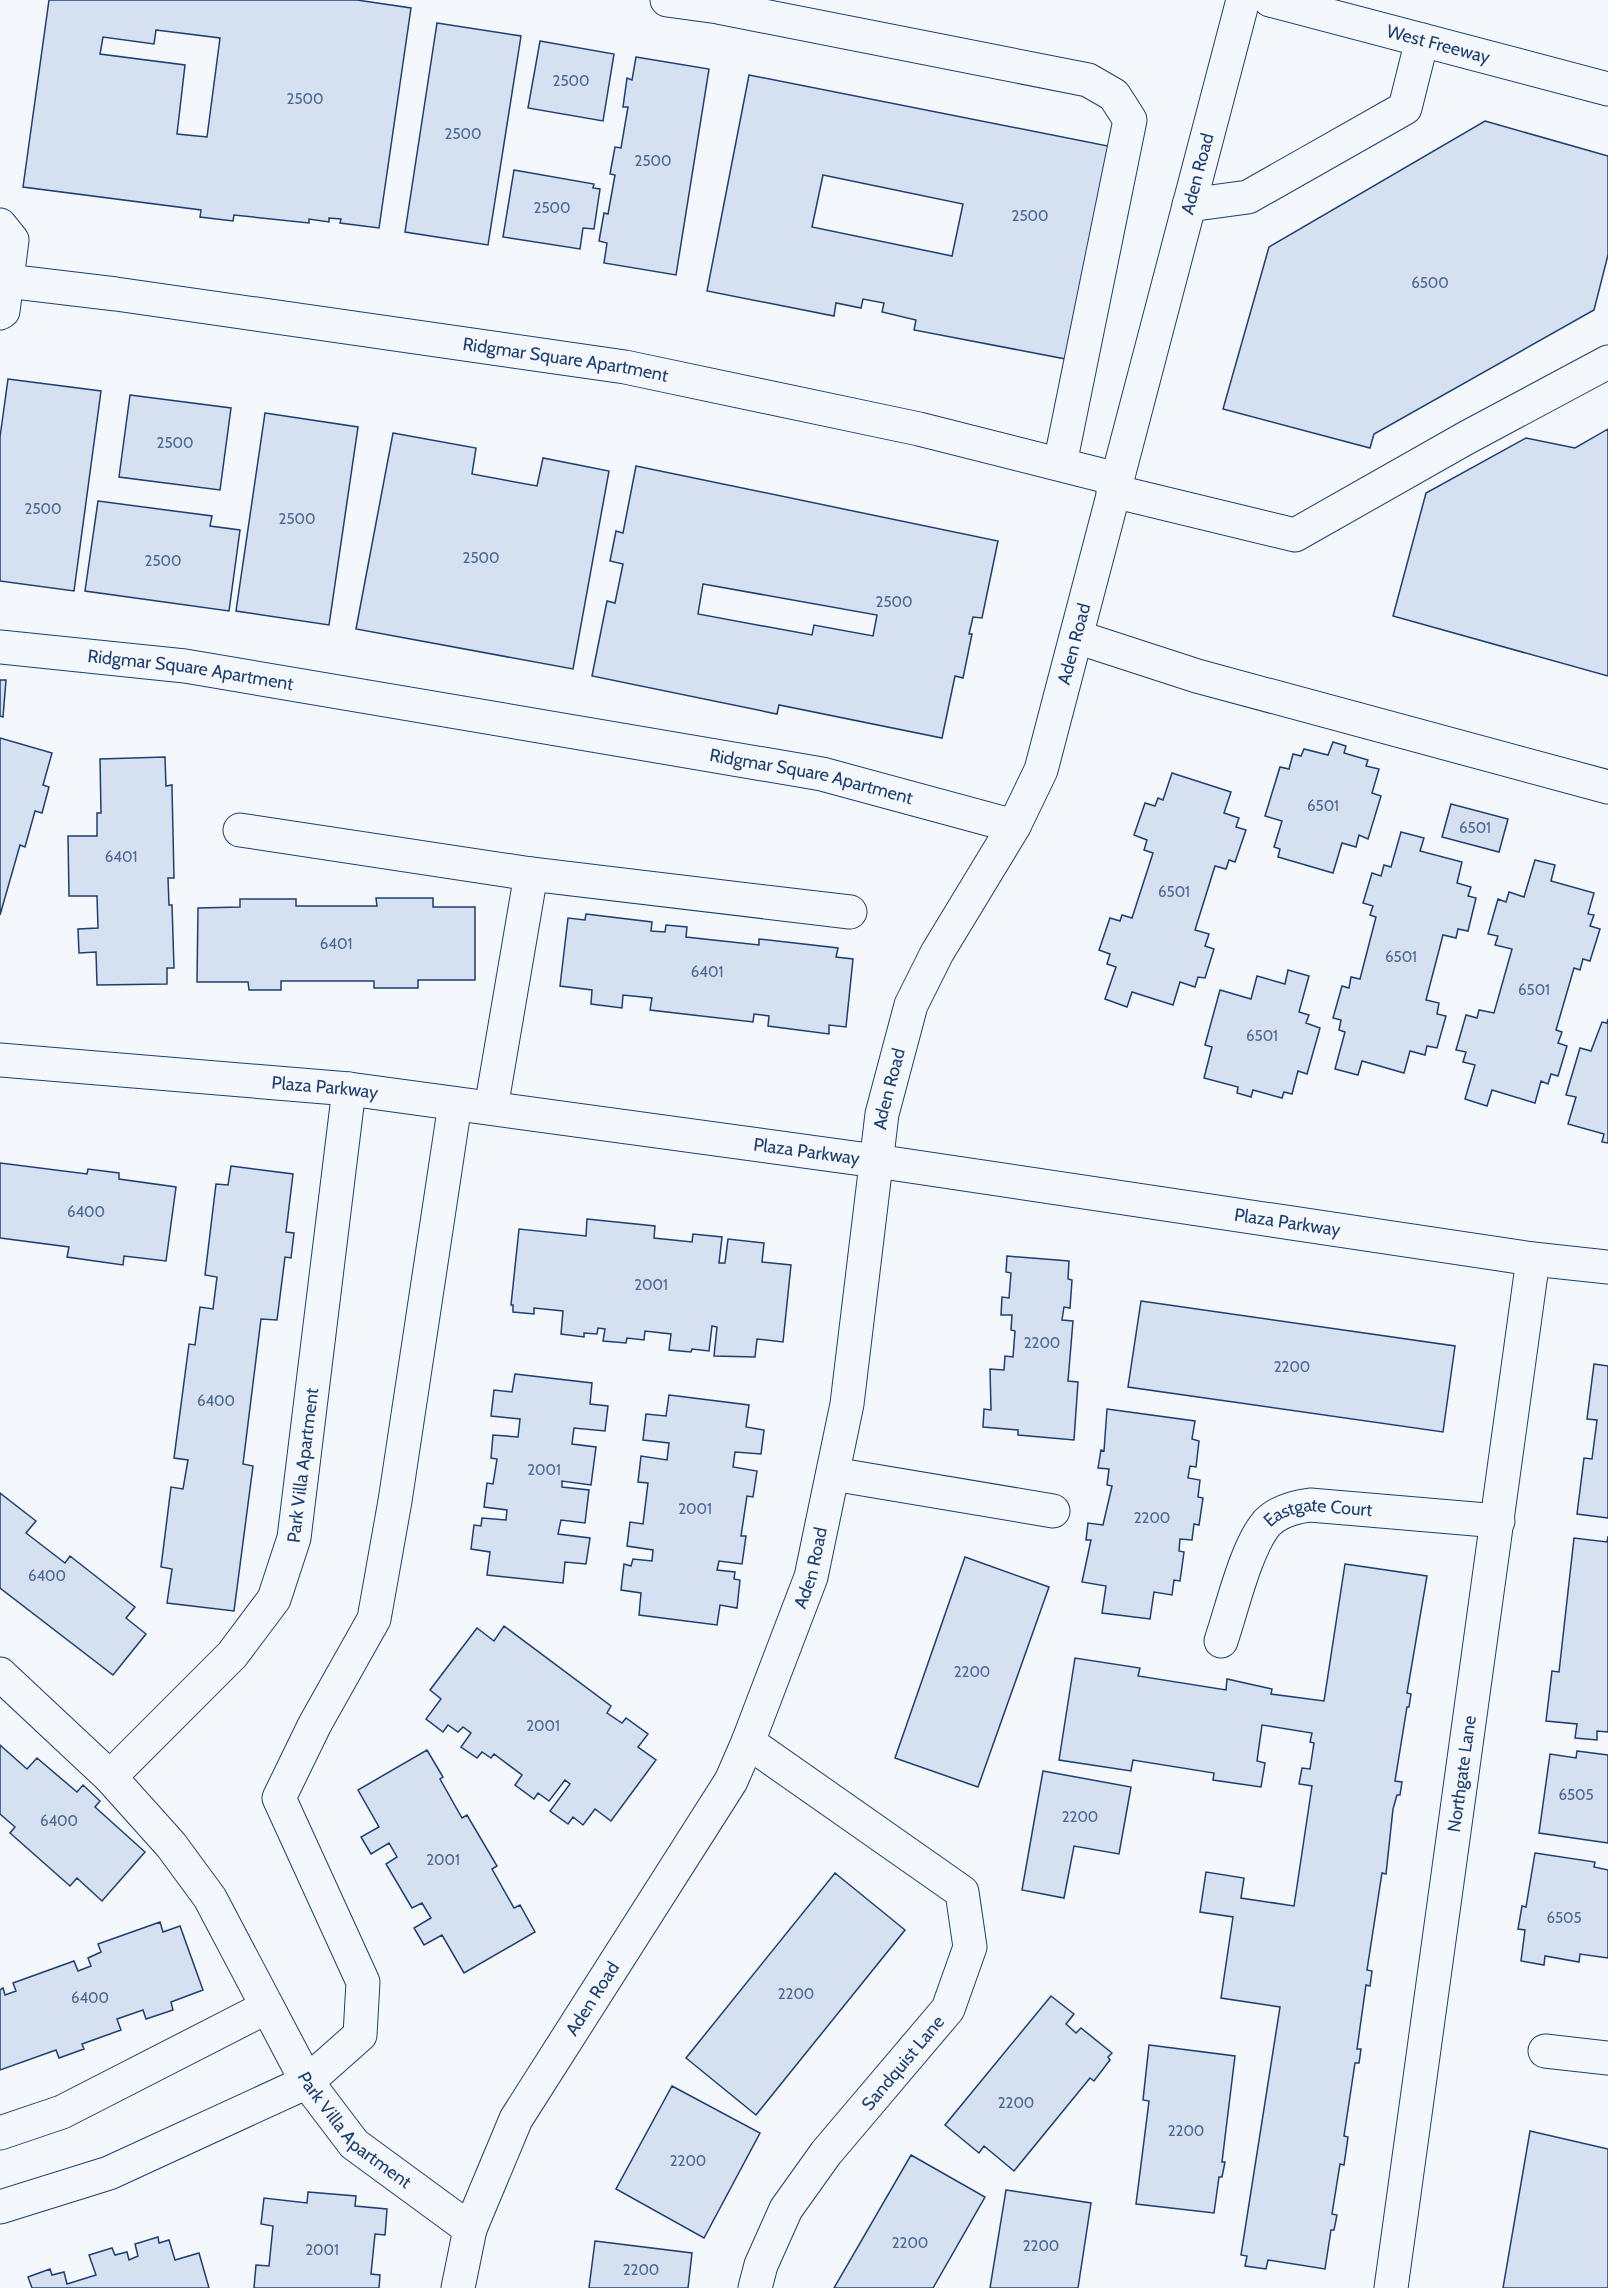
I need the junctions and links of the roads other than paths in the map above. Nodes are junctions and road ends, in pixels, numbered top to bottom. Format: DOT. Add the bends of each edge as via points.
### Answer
graph roads {
  1 [pos="667,0"];
  2 [pos="1243,0"];
  3 [pos="1270,0"];
  4 [pos="1422,40"];
  5 [pos="1608,89"];
  6 [pos="1189,205"];
  7 [pos="0,225"];
  8 [pos="7,281"];
  9 [pos="0,313"];
  10 [pos="1608,362"];
  11 [pos="1060,464"];
  12 [pos="1115,485"];
  13 [pos="1077,637"];
  14 [pos="0,647"];
  15 [pos="1608,787"];
  16 [pos="1014,826"];
  17 [pos="240,830"];
  18 [pos="531,874"];
  19 [pos="850,912"];
  20 [pos="0,1060"];
  21 [pos="349,1089"];
  22 [pos="455,1104"];
  23 [pos="491,1108"];
  24 [pos="876,1161"];
  25 [pos="1533,1259"];
  26 [pos="1608,1267"];
  27 [pos="833,1474"];
  28 [pos="1053,1511"];
  29 [pos="1498,1521"];
  30 [pos="1221,1641"];
  31 [pos="0,1674"];
  32 [pos="748,1742"];
  33 [pos="110,1777"];
  34 [pos="267,2007"];
  35 [pos="1545,2051"];
  36 [pos="1608,2058"];
  37 [pos="307,2082"];
  38 [pos="0,2133"];
  39 [pos="0,2207"];
  40 [pos="470,2229"];
  41 [pos="458,2288"];
  42 [pos="755,2288"];
  43 [pos="1391,2288"];
  1 -- 11 [label="street" via="1088,80 1114,96 1130,120"];
  2 -- 6 [label="street, Aden Road"];
  3 -- 4 [label="street, West Freeway"];
  4 -- 5 [label="street, West Freeway"];
  4 -- 6 [label="street" via="1405,108 1248,197"];
  6 -- 12 [label="street, Aden Road"];
  7 -- 8 [label="street" via="12,240"];
  8 -- 9 [label="street"];
  8 -- 11 [label="street, Ridgmar Square Apartment" via="625,367 919,429"];
  10 -- 12 [label="street, Ridgmar Square Apartment" via="1295,536"];
  11 -- 12 [label="street, Ridgmar Square Apartment"];
  12 -- 13 [label="street, Aden Road"];
  13 -- 15 [label="street" via="1197,676"];
  13 -- 16 [label="street, Aden Road" via="1041,770"];
  14 -- 16 [label="street, Ridgmar Square Apartment" via="185,666 822,774"];
  16 -- 24 [label="street, Aden Road" via="937,953 911,1005 882,1114"];
  17 -- 18 [label="street"];
  18 -- 19 [label="street"];
  18 -- 23 [label="street"];
  20 -- 21 [label="street, Plaza Parkway"];
  21 -- 22 [label="street, Plaza Parkway"];
  21 -- 33 [label="street, Park Villa Apartment" via="294,1538 274,1599 232,1655"];
  22 -- 23 [label="street, Plaza Parkway"];
  22 -- 37 [label="street" via="374,1619 279,1798 363,1982 360,2035"];
  23 -- 24 [label="street, Plaza Parkway"];
  24 -- 25 [label="street, Plaza Parkway"];
  24 -- 27 [label="street, Aden Road" via="847,1404"];
  25 -- 26 [label="street, Plaza Parkway"];
  25 -- 29 [label="street, Northgate Lane"];
  27 -- 28 [label="street"];
  27 -- 32 [label="street, Aden Road" via="811,1577"];
  29 -- 30 [label="street, Eastgate Court" via="1310,1505 1292,1507 1268,1522 1248,1558"];
  29 -- 43 [label="street, Northgate Lane"];
  31 -- 33 [label="street, Park Villa Apartment"];
  32 -- 40 [label="street, Aden Road" via="731,1781 516,2119"];
  32 -- 42 [label="street, Sandquist Lane" via="962,1892 970,1947 948,2009 826,2153 786,2209"];
  33 -- 34 [label="street, Park Villa Apartment" via="171,1845 210,1899"];
  34 -- 37 [label="street, Park Villa Apartment"];
  34 -- 38 [label="street" via="62,2112"];
  35 -- 36 [label="street"];
  37 -- 39 [label="street" via="109,2173"];
  37 -- 40 [label="street, Park Villa Apartment" via="354,2144"];
  40 -- 41 [label="street, Aden Road"];
}
